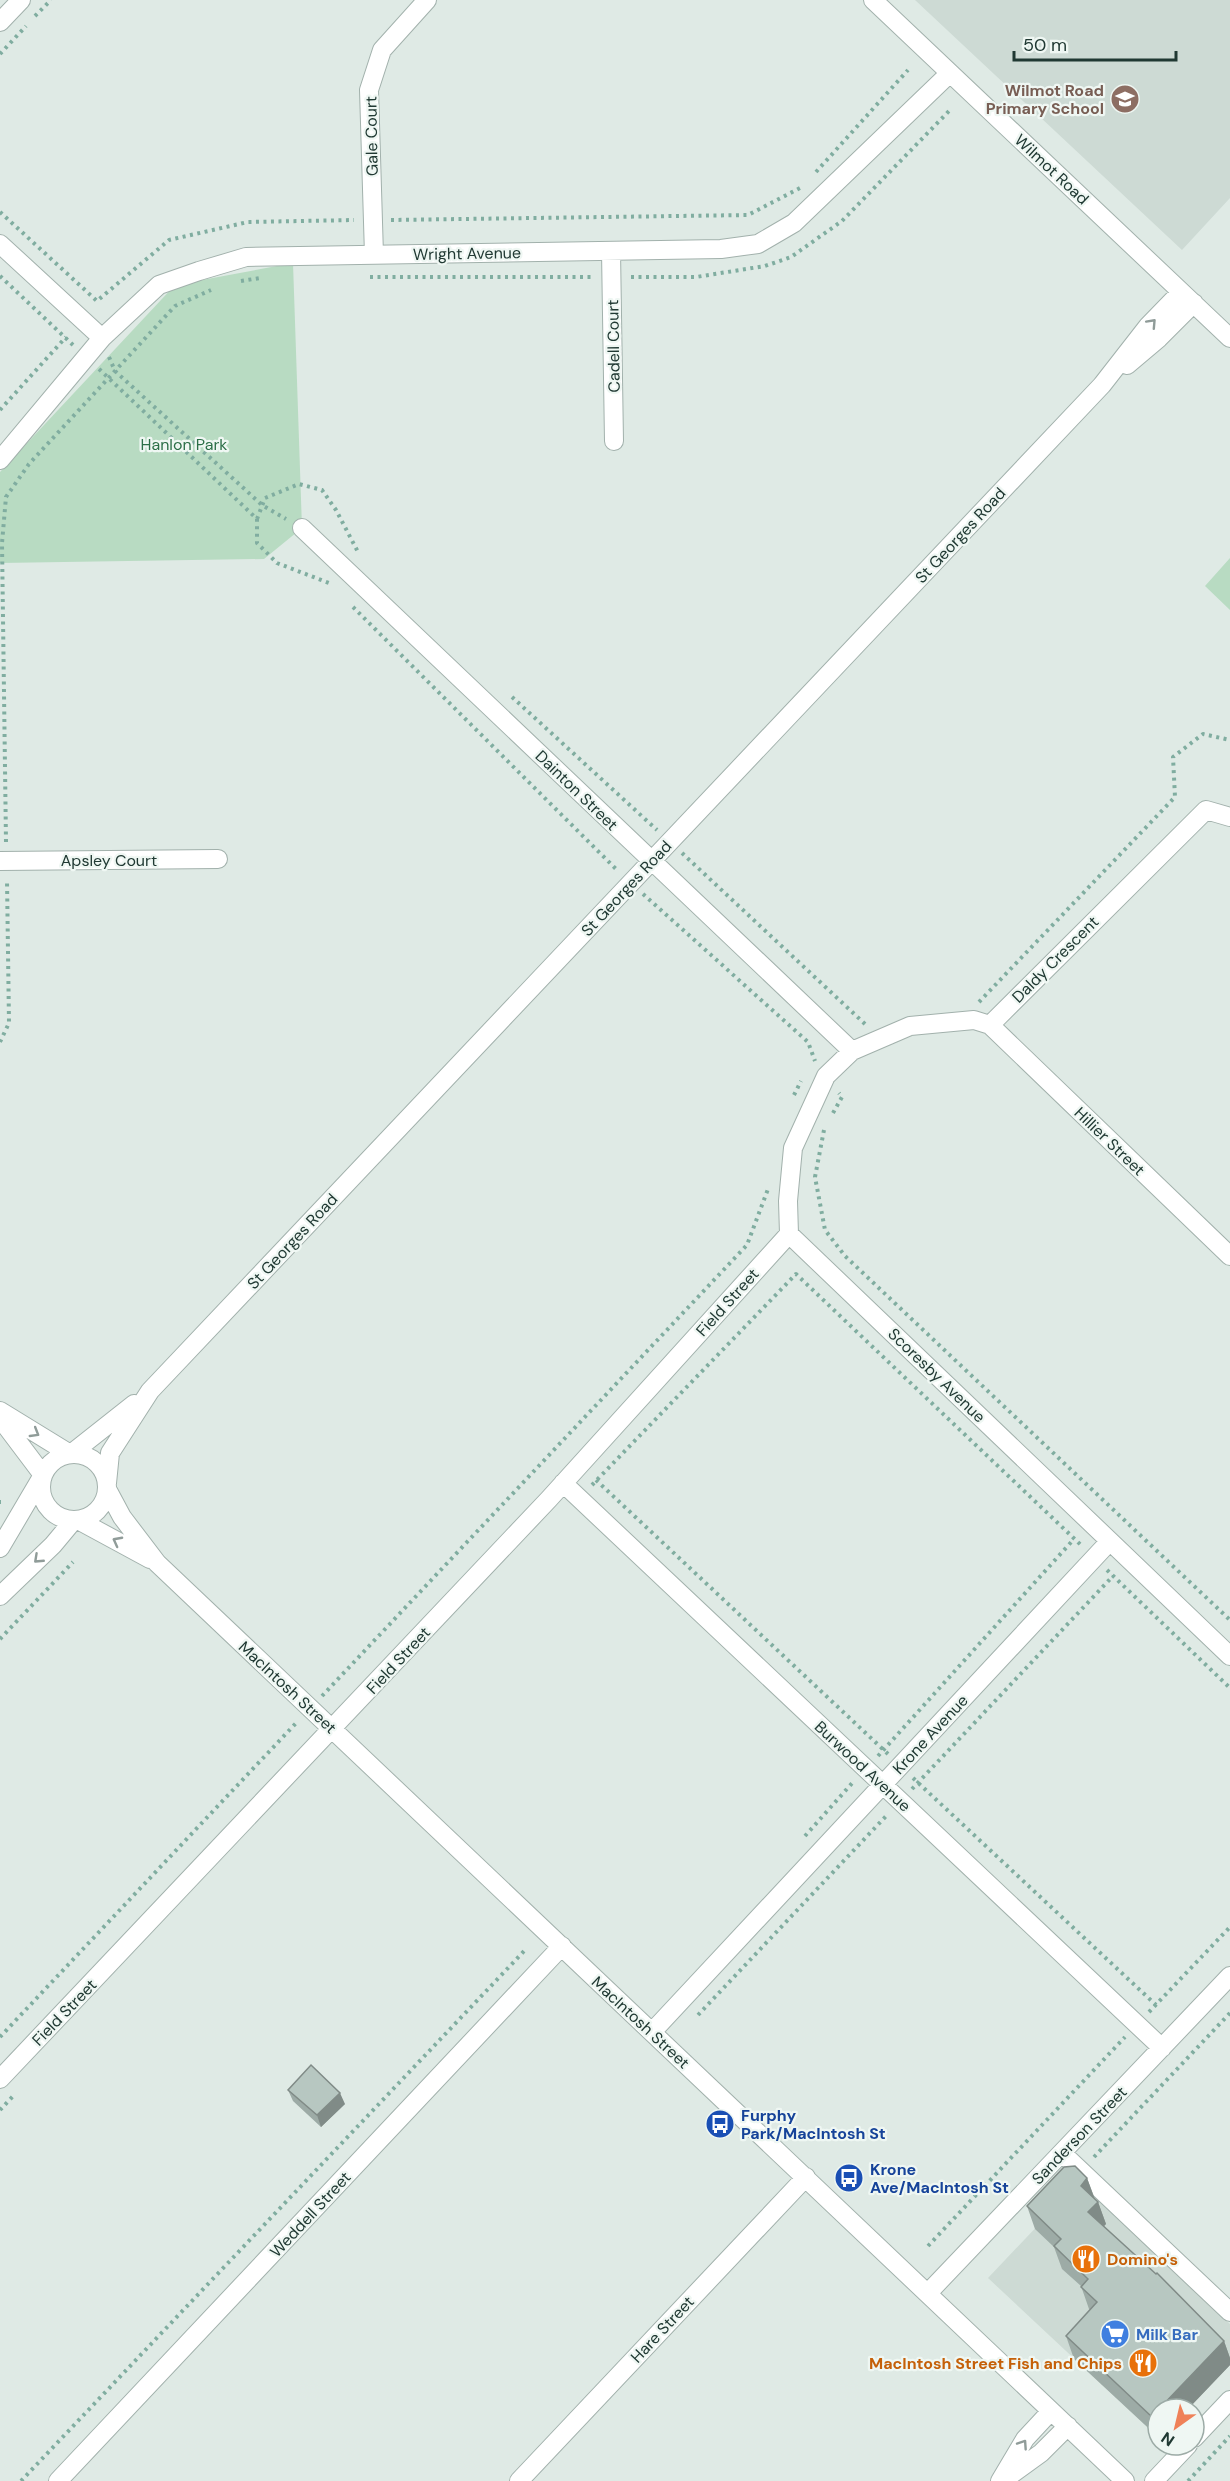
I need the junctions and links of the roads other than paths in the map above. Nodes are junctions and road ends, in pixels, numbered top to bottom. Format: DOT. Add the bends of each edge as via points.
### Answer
graph roads {
  1 [pos="21,0"];
  2 [pos="427,0"];
  3 [pos="873,0"];
  4 [pos="0,22"];
  5 [pos="950,73"];
  6 [pos="0,244"];
  7 [pos="611,251"];
  8 [pos="374,255"];
  9 [pos="1188,297"];
  10 [pos="102,338"];
  11 [pos="1230,338"];
  12 [pos="614,441"];
  13 [pos="0,460"];
  14 [pos="302,528"];
  15 [pos="1230,817"];
  16 [pos="218,859"];
  17 [pos="3,861"];
  18 [pos="652,861"];
  19 [pos="990,1025"];
  20 [pos="847,1047"];
  21 [pos="789,1234"];
  22 [pos="1230,1256"];
  23 [pos="150,1391"];
  24 [pos="0,1411"];
  25 [pos="0,1418"];
  26 [pos="71,1454"];
  27 [pos="42,1476"];
  28 [pos="563,1483"];
  29 [pos="107,1486"];
  30 [pos="75,1520"];
  31 [pos="1110,1541"];
  32 [pos="0,1548"];
  33 [pos="157,1563"];
  34 [pos="0,1596"];
  35 [pos="1230,1656"];
  36 [pos="333,1730"];
  37 [pos="883,1785"];
  38 [pos="562,1946"];
  39 [pos="1230,1976"];
  40 [pos="652,2032"];
  41 [pos="1162,2048"];
  42 [pos="0,2079"];
  43 [pos="1062,2153"];
  44 [pos="806,2177"];
  45 [pos="928,2293"];
  46 [pos="1230,2312"];
  47 [pos="1230,2400"];
  48 [pos="1052,2411"];
  49 [pos="1206,2425"];
  50 [pos="1068,2426"];
  51 [pos="1177,2457"];
  52 [pos="58,2481"];
  53 [pos="519,2481"];
  54 [pos="1001,2481"];
  55 [pos="1125,2481"];
  56 [pos="1154,2481"];
  1 -- 4 [label="street"];
  2 -- 8 [label="street, Gale Court" via="382,50 369,90"];
  3 -- 5 [label="street, Wilmot Road"];
  5 -- 7 [label="street, Wright Avenue" via="794,224 758,244 721,249"];
  5 -- 9 [label="street, Wilmot Road"];
  6 -- 10 [label="street"];
  7 -- 8 [label="street, Wright Avenue"];
  7 -- 12 [label="street, Cadell Court"];
  8 -- 10 [label="street, Wright Avenue" via="246,257 199,271 159,285"];
  9 -- 11 [label="street, Wilmot Road"];
  9 -- 18 [label="street, St Georges Road" via="1159,338 1102,385"];
  10 -- 13 [label="street, Wright Avenue"];
  14 -- 18 [label="street, Dainton Street"];
  15 -- 19 [label="street, Daldy Crescent" via="1206,810"];
  16 -- 17 [label="street, Apsley Court"];
  18 -- 20 [label="street, Dainton Street"];
  18 -- 23 [label="street, St Georges Road"];
  19 -- 20 [label="street" via="974,1020 910,1026"];
  19 -- 22 [label="street, Hillier Street"];
  20 -- 21 [label="street" via="826,1076 793,1148"];
  21 -- 28 [label="street, Field Street"];
  21 -- 31 [label="street, Scoresby Avenue"];
  23 -- 26 [label="street, St Georges Road"];
  23 -- 29 [label="street, St Georges Road" via="110,1453"];
  24 -- 26 [label="street, one-way"];
  25 -- 27 [label="street"];
  26 -- 27 [label="street" via="54,1460"];
  26 -- 29 [label="street" via="82,1454 99,1465"];
  27 -- 30 [label="street" via="42,1498 47,1507 63,1519"];
  27 -- 32 [label="street"];
  28 -- 36 [label="street, Field Street"];
  28 -- 37 [label="street, Burwood Avenue"];
  29 -- 30 [label="street" via="95,1513"];
  29 -- 33 [label="street, MacIntosh Street" via="122,1517"];
  33 -- 30 [label="street, MacIntosh Street, one-way"];
  30 -- 34 [label="street, one-way"];
  31 -- 35 [label="street, Scoresby Avenue"];
  31 -- 37 [label="street, Krone Avenue"];
  33 -- 36 [label="street, MacIntosh Street"];
  36 -- 38 [label="street, MacIntosh Street"];
  36 -- 42 [label="street, Field Street"];
  37 -- 40 [label="street, Krone Avenue"];
  37 -- 41 [label="street, Burwood Avenue"];
  38 -- 40 [label="street, MacIntosh Street"];
  38 -- 52 [label="street, Weddell Street"];
  39 -- 41 [label="street, Sanderson Street"];
  40 -- 44 [label="street, MacIntosh Street"];
  41 -- 43 [label="street, Sanderson Street"];
  43 -- 45 [label="street, Sanderson Street"];
  43 -- 46 [label="street"];
  44 -- 45 [label="street, MacIntosh Street"];
  44 -- 53 [label="street, Hare Street"];
  45 -- 48 [label="street, MacIntosh Street"];
  47 -- 49 [label="street"];
  48 -- 50 [label="street, MacIntosh Street"];
  54 -- 48 [label="street, one-way" via="1025,2439"];
  50 -- 54 [label="street" via="1041,2453"];
  50 -- 55 [label="street, MacIntosh Street"];
  51 -- 56 [label="street"];
}
